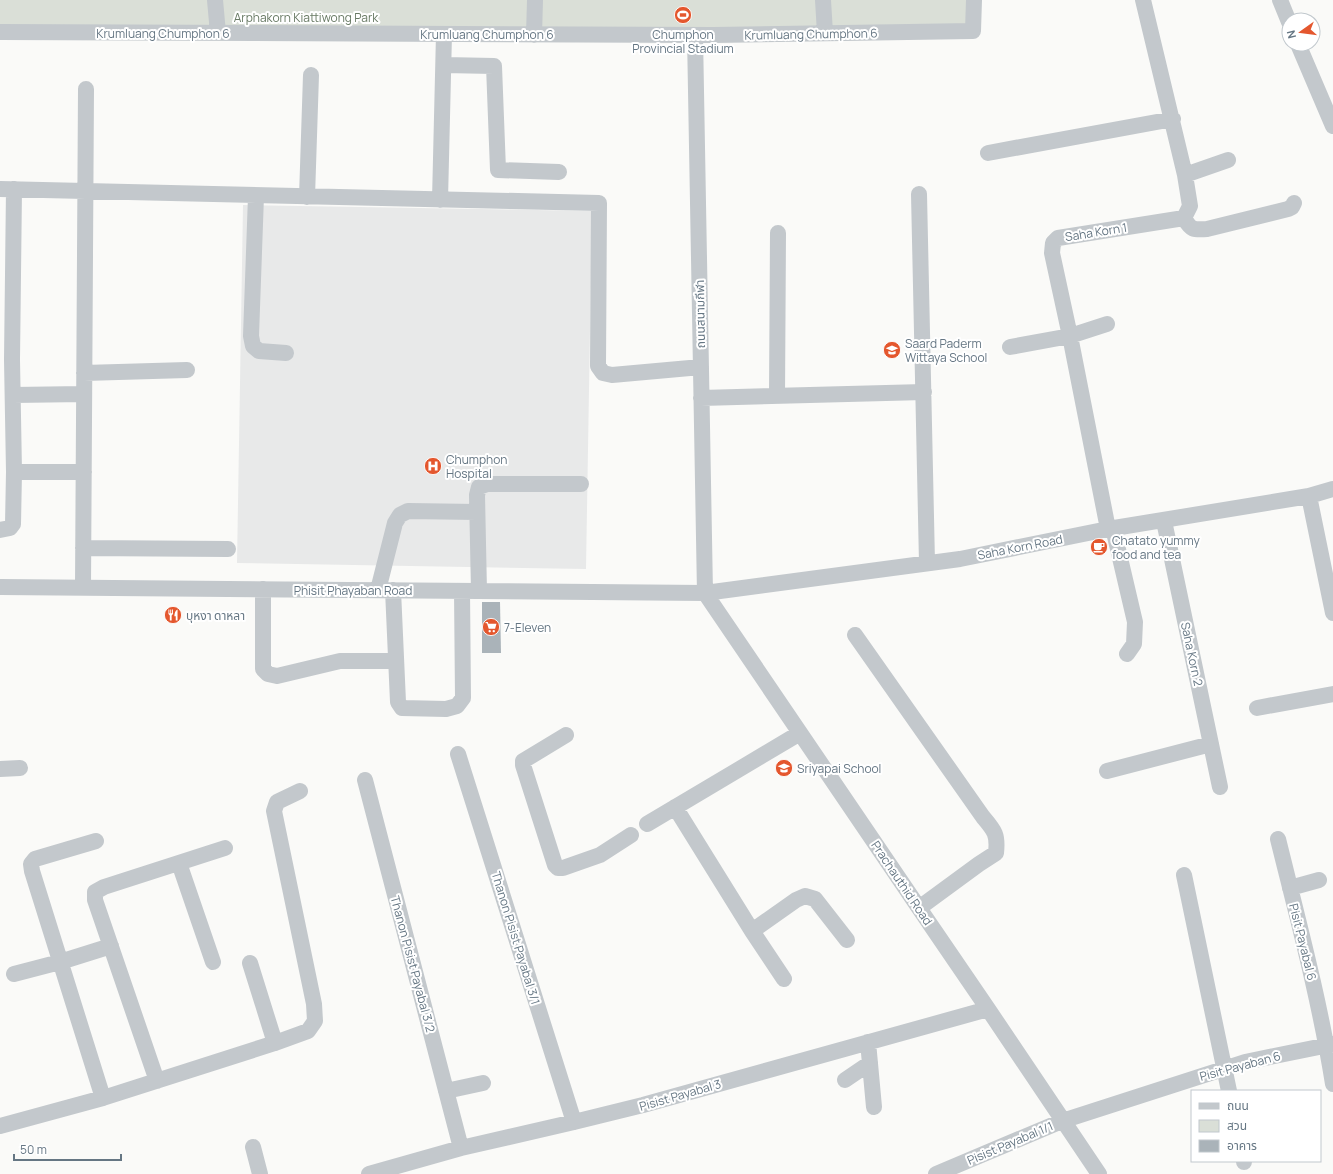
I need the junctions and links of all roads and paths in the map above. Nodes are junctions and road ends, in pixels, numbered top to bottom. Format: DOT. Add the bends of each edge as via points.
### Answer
graph roads {
  1 [pos="215,0"];
  2 [pos="535,0"];
  3 [pos="824,0"];
  4 [pos="974,0"];
  5 [pos="1143,0"];
  6 [pos="1280,0"];
  7 [pos="1285,12"];
  8 [pos="0,32"];
  9 [pos="218,33"];
  10 [pos="444,34"];
  11 [pos="534,34"];
  12 [pos="825,34"];
  13 [pos="695,35"];
  14 [pos="1301,52"];
  15 [pos="444,65"];
  16 [pos="311,75"];
  17 [pos="86,89"];
  18 [pos="1173,119"];
  19 [pos="1333,126"];
  20 [pos="988,153"];
  21 [pos="1228,160"];
  22 [pos="559,172"];
  23 [pos="1186,175"];
  24 [pos="7,189"];
  25 [pos="85,192"];
  26 [pos="919,194"];
  27 [pos="256,196"];
  28 [pos="307,197"];
  29 [pos="440,200"];
  30 [pos="1294,203"];
  31 [pos="1184,218"];
  32 [pos="778,233"];
  33 [pos="1107,324"];
  34 [pos="1070,336"];
  35 [pos="1010,347"];
  36 [pos="286,354"];
  37 [pos="6,360"];
  38 [pos="701,367"];
  39 [pos="187,370"];
  40 [pos="84,373"];
  41 [pos="924,392"];
  42 [pos="84,394"];
  43 [pos="13,395"];
  44 [pos="777,396"];
  45 [pos="702,398"];
  46 [pos="14,472"];
  47 [pos="84,472"];
  48 [pos="581,484"];
  49 [pos="1333,489"];
  50 [pos="1309,496"];
  51 [pos="477,512"];
  52 [pos="1164,521"];
  53 [pos="1111,529"];
  54 [pos="0,530"];
  55 [pos="84,548"];
  56 [pos="228,549"];
  57 [pos="927,563"];
  58 [pos="0,586"];
  59 [pos="83,587"];
  60 [pos="263,589"];
  61 [pos="385,590"];
  62 [pos="462,591"];
  63 [pos="479,591"];
  64 [pos="705,593"];
  65 [pos="1333,613"];
  66 [pos="855,635"];
  67 [pos="1127,654"];
  68 [pos="396,661"];
  69 [pos="1333,694"];
  70 [pos="1257,708"];
  71 [pos="800,733"];
  72 [pos="566,735"];
  73 [pos="1211,744"];
  74 [pos="458,754"];
  75 [pos="20,768"];
  76 [pos="0,769"];
  77 [pos="1107,771"];
  78 [pos="365,780"];
  79 [pos="1220,787"];
  80 [pos="300,791"];
  81 [pos="675,807"];
  82 [pos="647,824"];
  83 [pos="631,836"];
  84 [pos="1278,839"];
  85 [pos="96,841"];
  86 [pos="225,848"];
  87 [pos="179,863"];
  88 [pos="1184,875"];
  89 [pos="1319,880"];
  90 [pos="1290,888"];
  91 [pos="918,908"];
  92 [pos="752,931"];
  93 [pos="847,940"];
  94 [pos="111,946"];
  95 [pos="60,962"];
  96 [pos="213,962"];
  97 [pos="250,963"];
  98 [pos="14,974"];
  99 [pos="784,979"];
  100 [pos="988,1009"];
  101 [pos="868,1042"];
  102 [pos="275,1043"];
  103 [pos="1330,1045"];
  104 [pos="870,1063"];
  105 [pos="1224,1069"];
  106 [pos="845,1080"];
  107 [pos="157,1081"];
  108 [pos="482,1083"];
  109 [pos="1333,1084"];
  110 [pos="1229,1090"];
  111 [pos="446,1091"];
  112 [pos="103,1098"];
  113 [pos="874,1107"];
  114 [pos="1062,1121"];
  115 [pos="574,1122"];
  116 [pos="0,1126"];
  117 [pos="253,1147"];
  118 [pos="461,1148"];
  119 [pos="260,1174"];
  120 [pos="369,1174"];
  121 [pos="936,1174"];
  122 [pos="1099,1174"];
  1 -- 9 [label="street"];
  2 -- 11 [label="street"];
  3 -- 12 [label="street"];
  4 -- 12 [label="street, Krumluang Chumphon 6" via="973,31"];
  5 -- 18 [label="street"];
  6 -- 7 [label="street"];
  8 -- 9 [label="street, Krumluang Chumphon 6"];
  9 -- 10 [label="street, Krumluang Chumphon 6"];
  10 -- 11 [label="street, Krumluang Chumphon 6"];
  10 -- 15 [label="street"];
  11 -- 13 [label="street, Krumluang Chumphon 6"];
  12 -- 13 [label="street, Krumluang Chumphon 6"];
  13 -- 38 [label="street, ถนนสนามกีฬา"];
  14 -- 19 [label="street"];
  15 -- 22 [label="street" via="494,66 498,170"];
  15 -- 29 [label="street"];
  16 -- 28 [label="street"];
  17 -- 25 [label="street"];
  18 -- 20 [label="street"];
  18 -- 23 [label="street"];
  21 -- 23 [label="street"];
  23 -- 31 [label="street" via="1190,206"];
  24 -- 25 [label="street"];
  24 -- 37 [label="street"];
  25 -- 27 [label="street"];
  25 -- 40 [label="street"];
  26 -- 41 [label="street"];
  27 -- 28 [label="street"];
  27 -- 36 [label="street" via="251,336 253,346 259,351"];
  28 -- 29 [label="street"];
  29 -- 38 [label="street" via="599,203 598,366 603,373 612,375"];
  30 -- 31 [label="street" via="1288,209 1207,229 1193,229"];
  31 -- 34 [label="street, Saha Korn 1" via="1058,238 1053,243 1052,253"];
  32 -- 44 [label="street"];
  33 -- 34 [label="street"];
  34 -- 35 [label="street"];
  34 -- 53 [label="street, Saha Korn 1"];
  37 -- 43 [label="street"];
  38 -- 45 [label="street, ถนนสนามกีฬา"];
  39 -- 40 [label="street"];
  40 -- 42 [label="street"];
  41 -- 44 [label="street"];
  41 -- 57 [label="street"];
  42 -- 43 [label="street"];
  42 -- 47 [label="street"];
  43 -- 46 [label="street"];
  44 -- 45 [label="street"];
  45 -- 64 [label="street, ถนนสนามกีฬา"];
  46 -- 47 [label="street"];
  46 -- 54 [label="street" via="13,524 10,528"];
  47 -- 55 [label="street"];
  48 -- 51 [label="street" via="487,484 479,487"];
  49 -- 50 [label="street, Saha Korn Road"];
  50 -- 52 [label="street, Saha Korn Road"];
  50 -- 65 [label="street"];
  51 -- 61 [label="street" via="408,511 400,515 395,523"];
  51 -- 63 [label="street"];
  52 -- 53 [label="street, Saha Korn Road"];
  52 -- 73 [label="street, Saha Korn 2"];
  53 -- 57 [label="street, Saha Korn Road" via="960,559"];
  53 -- 67 [label="street, Saha Korn 1" via="1135,622 1134,644"];
  55 -- 56 [label="street"];
  55 -- 59 [label="street"];
  57 -- 64 [label="street, Saha Korn Road"];
  58 -- 59 [label="street, Phisit Phayaban Road"];
  59 -- 60 [label="street, Phisit Phayaban Road"];
  60 -- 61 [label="street, Phisit Phayaban Road"];
  60 -- 68 [label="street" via="263,669 268,674 277,676 340,661"];
  61 -- 62 [label="street, Phisit Phayaban Road"];
  61 -- 68 [label="street"];
  62 -- 63 [label="street, Phisit Phayaban Road"];
  62 -- 68 [label="street" via="463,698 457,706 446,710 402,708 398,702"];
  63 -- 64 [label="street, Phisit Phayaban Road"];
  64 -- 71 [label="street, Prachauthid Road"];
  66 -- 91 [label="street" via="994,830 997,840 996,853"];
  69 -- 70 [label="street"];
  71 -- 81 [label="street"];
  71 -- 91 [label="street, Prachauthid Road"];
  72 -- 83 [label="street" via="523,761 555,865 563,868 600,855"];
  73 -- 77 [label="street"];
  73 -- 79 [label="street, Saha Korn 2"];
  74 -- 115 [label="street, Thanon Pisist Payabal 3/1"];
  75 -- 76 [label="street"];
  78 -- 111 [label="street, Thanon Pisist Payabal 3/2"];
  80 -- 102 [label="street" via="277,802 274,811 316,1021 308,1032"];
  81 -- 82 [label="street"];
  81 -- 92 [label="street"];
  84 -- 90 [label="street, Pisit Payabal 6"];
  85 -- 95 [label="street" via="35,859 31,864"];
  86 -- 87 [label="street"];
  87 -- 94 [label="street" via="95,892 95,900"];
  87 -- 96 [label="street"];
  88 -- 105 [label="street"];
  89 -- 90 [label="street"];
  90 -- 103 [label="street, Pisit Payabal 6"];
  91 -- 100 [label="street, Prachauthid Road"];
  92 -- 93 [label="street" via="805,896 815,899"];
  92 -- 99 [label="street"];
  94 -- 95 [label="street"];
  94 -- 107 [label="street"];
  95 -- 98 [label="street"];
  95 -- 112 [label="street"];
  97 -- 102 [label="street"];
  100 -- 101 [label="street, Pisist Payabal 3"];
  100 -- 114 [label="street, Prachauthid Road"];
  101 -- 104 [label="street"];
  101 -- 115 [label="street, Pisist Payabal 3"];
  102 -- 107 [label="street"];
  103 -- 105 [label="street, Pisit Payaban 6" via="1244,1062"];
  103 -- 109 [label="street, Pisit Payabal 6"];
  104 -- 106 [label="street"];
  104 -- 113 [label="street"];
  105 -- 110 [label="street"];
  105 -- 114 [label="street, Pisit Payaban 6"];
  107 -- 112 [label="street"];
  108 -- 111 [label="street"];
  111 -- 118 [label="street, Thanon Pisist Payabal 3/2"];
  112 -- 116 [label="street"];
  114 -- 121 [label="street, Pisist Payabal 1/1"];
  114 -- 122 [label="street, Prachauthid Road"];
  115 -- 118 [label="street, Pisist Payabal 3"];
  117 -- 119 [label="street"];
  118 -- 120 [label="street, Pisist Payabal 3"];
}
